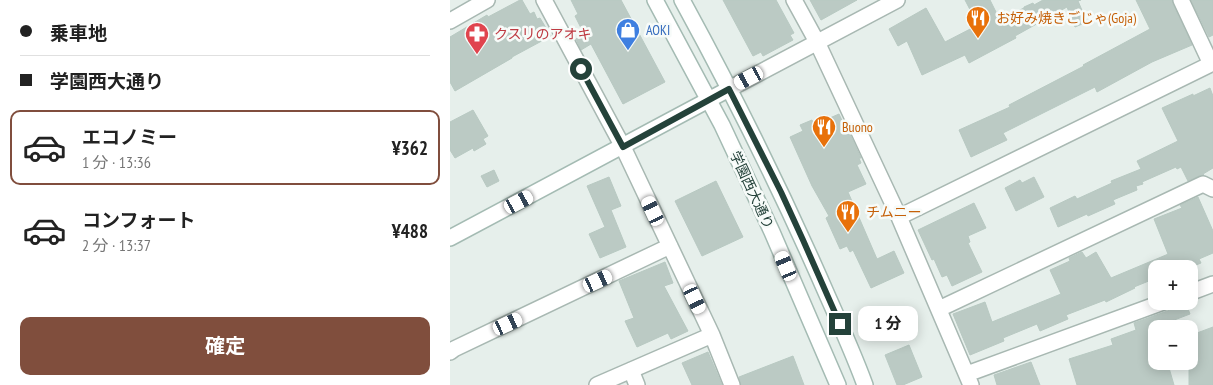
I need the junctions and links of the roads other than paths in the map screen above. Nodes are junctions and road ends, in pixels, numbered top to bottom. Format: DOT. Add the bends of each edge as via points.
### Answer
graph roads {
  1 [pos="487,0"];
  2 [pos="544,0"];
  3 [pos="655,0"];
  4 [pos="682,0"];
  5 [pos="794,0"];
  6 [pos="896,0"];
  7 [pos="1181,0"];
  8 [pos="450,21"];
  9 [pos="817,42"];
  10 [pos="1212,64"];
  11 [pos="729,89"];
  12 [pos="709,100"];
  13 [pos="623,147"];
  14 [pos="1213,189"];
  15 [pos="899,217"];
  16 [pos="450,238"];
  17 [pos="670,246"];
  18 [pos="1213,284"];
  19 [pos="1198,290"];
  20 [pos="1148,308"];
  21 [pos="939,309"];
  22 [pos="712,335"];
  23 [pos="450,352"];
  24 [pos="631,370"];
  25 [pos="969,380"];
  26 [pos="597,385"];
  27 [pos="637,385"];
  28 [pos="732,385"];
  29 [pos="838,385"];
  30 [pos="865,385"];
  1 -- 8 [label="street"];
  2 -- 13 [label="street"];
  3 -- 12 [label="street, 学園西大通り"];
  4 -- 11 [label="street, 学園西大通り"];
  5 -- 9 [label="street"];
  6 -- 9 [label="street"];
  7 -- 10 [label="street"];
  9 -- 11 [label="street"];
  9 -- 15 [label="street"];
  10 -- 15 [label="street"];
  11 -- 12 [label="street"];
  11 -- 30 [label="street, 学園西大通り" via="803,240"];
  12 -- 13 [label="street"];
  12 -- 29 [label="street, 学園西大通り" via="772,232"];
  13 -- 16 [label="street"];
  13 -- 17 [label="street"];
  14 -- 21 [label="street" via="1203,184"];
  15 -- 21 [label="street"];
  17 -- 22 [label="street"];
  17 -- 23 [label="street"];
  18 -- 19 [label="street"];
  20 -- 25 [label="street"];
  21 -- 25 [label="street"];
  22 -- 24 [label="street"];
  22 -- 28 [label="street"];
  24 -- 26 [label="street"];
  24 -- 27 [label="street"];
}
